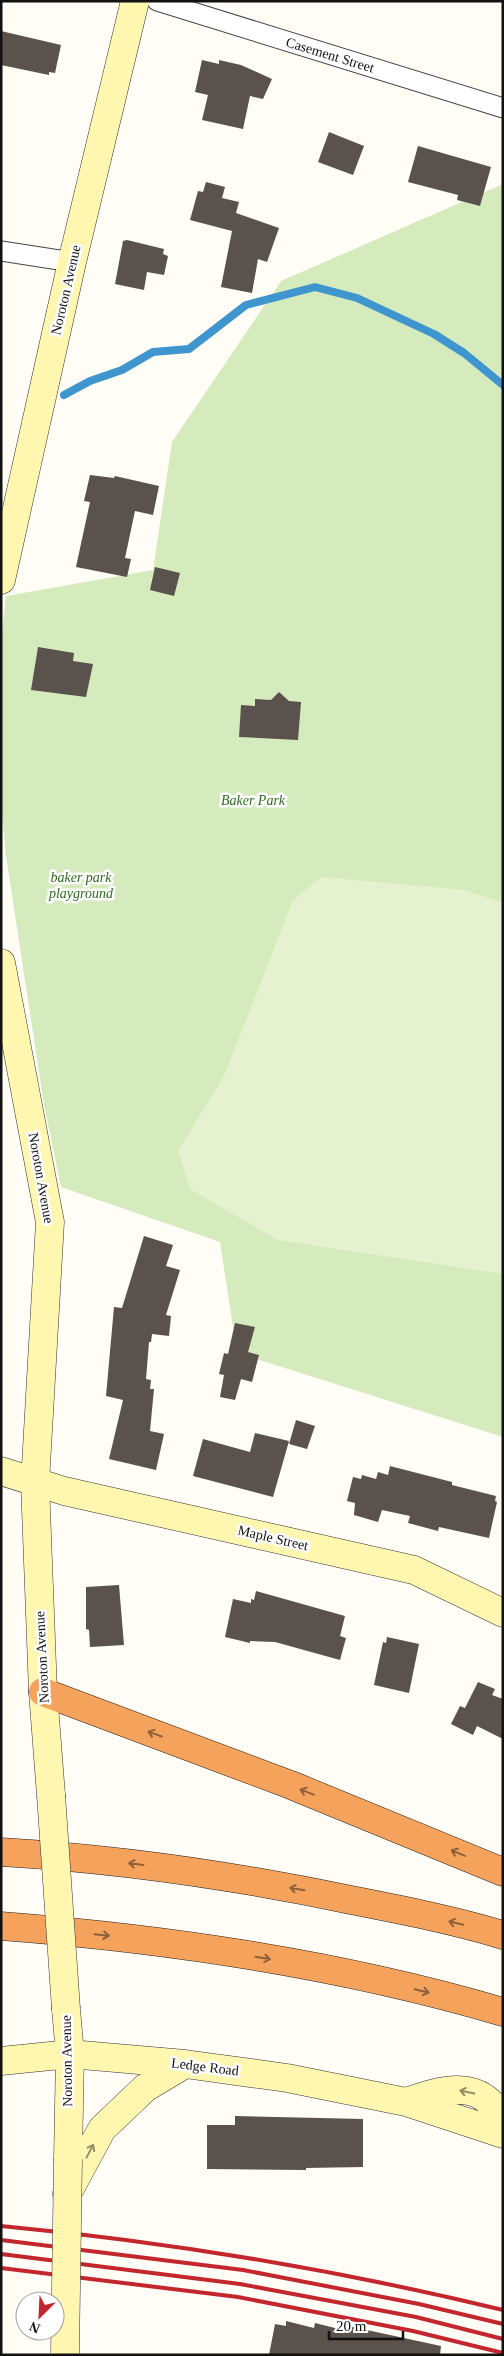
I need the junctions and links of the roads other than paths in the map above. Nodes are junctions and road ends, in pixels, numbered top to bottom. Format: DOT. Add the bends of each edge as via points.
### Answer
graph roads {
  1 [pos="135,1"];
  2 [pos="157,1"];
  3 [pos="503,108"];
  4 [pos="1,251"];
  5 [pos="72,262"];
  6 [pos="1,580"];
  7 [pos="1,962"];
  8 [pos="1,1471"];
  9 [pos="35,1483"];
  10 [pos="503,1613"];
  11 [pos="43,1692"];
  12 [pos="1,1852"];
  13 [pos="503,1872"];
  14 [pos="1,1926"];
  15 [pos="503,1935"];
  16 [pos="503,2012"];
  17 [pos="70,2054"];
  18 [pos="1,2061"];
  19 [pos="185,2064"];
  20 [pos="406,2102"];
  21 [pos="503,2121"];
  22 [pos="503,2134"];
  23 [pos="67,2194"];
  24 [pos="65,2354"];
  1 -- 5 [label="main road, Noroton Avenue"];
  2 -- 3 [label="street, Casement Street"];
  4 -- 5 [label="street"];
  5 -- 6 [label="main road, Noroton Avenue"];
  7 -- 9 [label="main road, Noroton Avenue" via="50,1222"];
  8 -- 9 [label="main road, Maple Street"];
  9 -- 10 [label="main road, Maple Street" via="414,1570"];
  9 -- 11 [label="main road, Noroton Avenue"];
  13 -- 11 [label="highway, one-way" via="309,1792"];
  11 -- 17 [label="main road, Noroton Avenue, bridge"];
  15 -- 12 [label="highway, one-way" via="399,1910 225,1876 52,1854"];
  14 -- 16 [label="highway, one-way" via="231,1952 404,1986"];
  17 -- 18 [label="main road, Ledge Road"];
  17 -- 19 [label="main road, Ledge Road"];
  17 -- 23 [label="main road, Noroton Avenue, bridge"];
  19 -- 20 [label="main road, Ledge Road" via="287,2078"];
  23 -- 19 [label="main road, one-way" via="102,2129 145,2088"];
  21 -- 20 [label="main road, one-way" via="492,2104 465,2090 438,2091"];
  20 -- 22 [label="main road, Ledge Road"];
  23 -- 24 [label="main road, Noroton Avenue, bridge"];
}
